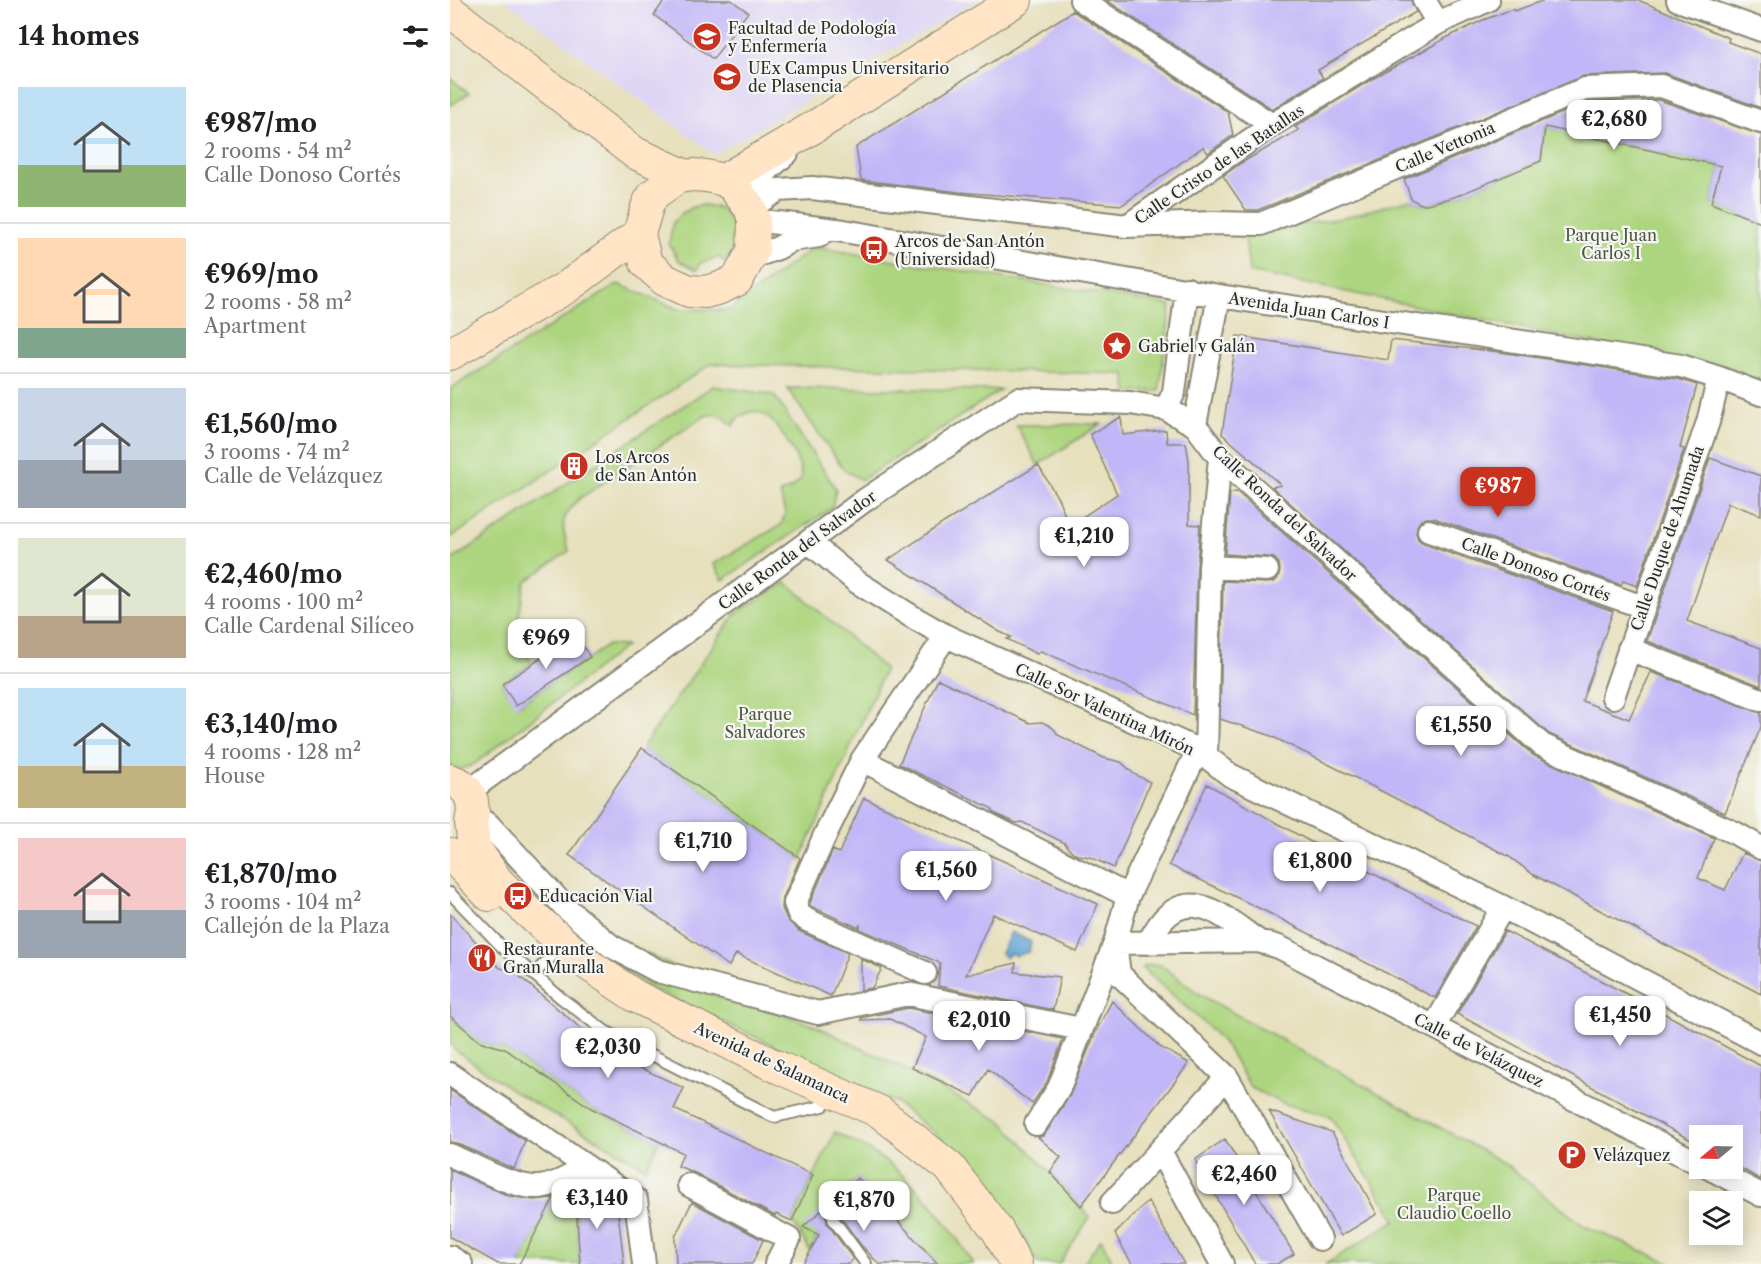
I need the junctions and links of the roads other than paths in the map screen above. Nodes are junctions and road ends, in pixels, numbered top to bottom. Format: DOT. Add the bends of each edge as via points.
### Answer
graph roads {
  1 [pos="1016,0"];
  2 [pos="1081,0"];
  3 [pos="1424,0"];
  4 [pos="1488,0"];
  5 [pos="1678,0"];
  6 [pos="450,11"];
  7 [pos="1438,23"];
  8 [pos="1761,30"];
  9 [pos="1761,122"];
  10 [pos="1272,125"];
  11 [pos="635,153"];
  12 [pos="686,176"];
  13 [pos="654,194"];
  14 [pos="743,202"];
  15 [pos="1127,226"];
  16 [pos="854,233"];
  17 [pos="643,248"];
  18 [pos="750,258"];
  19 [pos="1187,289"];
  20 [pos="1219,296"];
  21 [pos="450,354"];
  22 [pos="1719,378"];
  23 [pos="1761,394"];
  24 [pos="1166,409"];
  25 [pos="1195,425"];
  26 [pos="1220,458"];
  27 [pos="1429,531"];
  28 [pos="809,542"];
  29 [pos="1210,567"];
  30 [pos="1267,570"];
  31 [pos="1643,607"];
  32 [pos="946,636"];
  33 [pos="1629,649"];
  34 [pos="1613,697"];
  35 [pos="1761,700"];
  36 [pos="1202,754"];
  37 [pos="862,760"];
  38 [pos="462,810"];
  39 [pos="1761,848"];
  40 [pos="450,854"];
  41 [pos="450,893"];
  42 [pos="1128,896"];
  43 [pos="1503,907"];
  44 [pos="1258,941"];
  45 [pos="1115,943"];
  46 [pos="1148,943"];
  47 [pos="543,965"];
  48 [pos="926,973"];
  49 [pos="1434,1027"];
  50 [pos="1081,1029"];
  51 [pos="1761,1043"];
  52 [pos="450,1074"];
  53 [pos="1227,1077"];
  54 [pos="1036,1124"];
  55 [pos="1160,1151"];
  56 [pos="450,1155"];
  57 [pos="1689,1158"];
  58 [pos="587,1167"];
  59 [pos="1730,1179"];
  60 [pos="689,1185"];
  61 [pos="1761,1195"];
  62 [pos="1112,1203"];
  63 [pos="834,1219"];
  64 [pos="1320,1239"];
  65 [pos="450,1257"];
  66 [pos="461,1264"];
  67 [pos="644,1264"];
  68 [pos="776,1264"];
  69 [pos="866,1264"];
  70 [pos="1000,1264"];
  71 [pos="1016,1264"];
  72 [pos="1222,1264"];
  1 -- 14 [label="main road" via="819,124"];
  2 -- 10 [label="street"];
  3 -- 7 [label="street"];
  4 -- 7 [label="street, Calle Cristo de las Batallas"];
  5 -- 8 [label="street"];
  6 -- 11 [label="main road"];
  7 -- 10 [label="street, Calle Cristo de las Batallas"];
  9 -- 15 [label="street, Calle Vettonia" via="1661,86 1585,89 1261,224"];
  10 -- 15 [label="street, Calle Cristo de las Batallas"];
  11 -- 12 [label="main road"];
  11 -- 13 [label="main road"];
  12 -- 13 [label="main road" via="678,177"];
  12 -- 14 [label="main road" via="706,176"];
  13 -- 17 [label="main road" via="648,204"];
  14 -- 15 [label="street, Calle Cristo de las Batallas" via="778,190 812,188"];
  14 -- 16 [label="street, Avenida Juan Carlos I"];
  14 -- 18 [label="main road" via="754,237"];
  16 -- 18 [label="street, Avenida Juan Carlos I" via="792,240"];
  16 -- 19 [label="street, Avenida Juan Carlos I"];
  17 -- 18 [label="main road" via="665,280 689,291 705,292 737,280"];
  17 -- 21 [label="main road" via="567,286"];
  19 -- 20 [label="street, Avenida Juan Carlos I"];
  19 -- 24 [label="street" via="1174,392"];
  20 -- 22 [label="street, Avenida Juan Carlos I" via="1681,366"];
  20 -- 25 [label="street"];
  22 -- 23 [label="street, Avenida Juan Carlos I"];
  22 -- 31 [label="street, Calle Duque de Ahumada" via="1708,422"];
  24 -- 25 [label="street, Calle Ronda del Salvador"];
  24 -- 28 [label="street, Calle Ronda del Salvador" via="1130,403 1018,399 865,500"];
  25 -- 26 [label="street, Calle Ronda del Salvador"];
  26 -- 29 [label="street"];
  26 -- 39 [label="street, Calle Ronda del Salvador" via="1542,745"];
  27 -- 31 [label="street, Calle Donoso Cortés"];
  28 -- 32 [label="street, Calle Sor Valentina Mirón" via="857,582"];
  28 -- 38 [label="street, Calle Ronda del Salvador" via="727,600"];
  29 -- 30 [label="street"];
  29 -- 36 [label="street"];
  31 -- 33 [label="street, Calle Duque de Ahumada"];
  32 -- 36 [label="street, Calle Sor Valentina Mirón"];
  32 -- 37 [label="street"];
  33 -- 34 [label="street, Calle Duque de Ahumada"];
  33 -- 35 [label="street"];
  36 -- 42 [label="street"];
  36 -- 43 [label="street, Calle Sor Valentina Mirón" via="1230,775"];
  37 -- 42 [label="street"];
  37 -- 48 [label="street" via="795,903 799,914 807,920"];
  38 -- 50 [label="street" via="488,824 566,908 602,939 658,971 818,1013 908,994"];
  38 -- 71 [label="main road, Avenida de Salamanca" via="474,847 497,881 586,963 645,1001 773,1065 880,1112 950,1167 998,1231"];
  40 -- 47 [label="main road, Avenida de Salamanca"];
  41 -- 47 [label="lane" via="502,947"];
  42 -- 45 [label="street"];
  43 -- 49 [label="street"];
  43 -- 51 [label="street, Calle Sor Valentina Mirón"];
  44 -- 46 [label="street, Calle de Velázquez"];
  44 -- 46 [label="street, Calle de Velázquez" via="1205,907 1190,906 1175,910 1161,922"];
  44 -- 49 [label="street, Calle de Velázquez" via="1279,947"];
  45 -- 46 [label="street, Calle de Velázquez"];
  45 -- 50 [label="street"];
  45 -- 53 [label="street" via="1119,974"];
  47 -- 70 [label="main road, Avenida de Salamanca" via="707,1053 842,1114 893,1144 938,1182"];
  49 -- 57 [label="street, Calle de Velázquez"];
  50 -- 54 [label="street" via="1059,1088"];
  52 -- 58 [label="street"];
  53 -- 55 [label="street"];
  53 -- 64 [label="street"];
  55 -- 62 [label="street"];
  55 -- 72 [label="street"];
  56 -- 58 [label="street" via="511,1182 536,1187 560,1181"];
  58 -- 67 [label="street" via="636,1200"];
  59 -- 61 [label="street"];
  60 -- 68 [label="street" via="789,1239"];
  63 -- 69 [label="lane"];
  65 -- 66 [label="street"];
}
